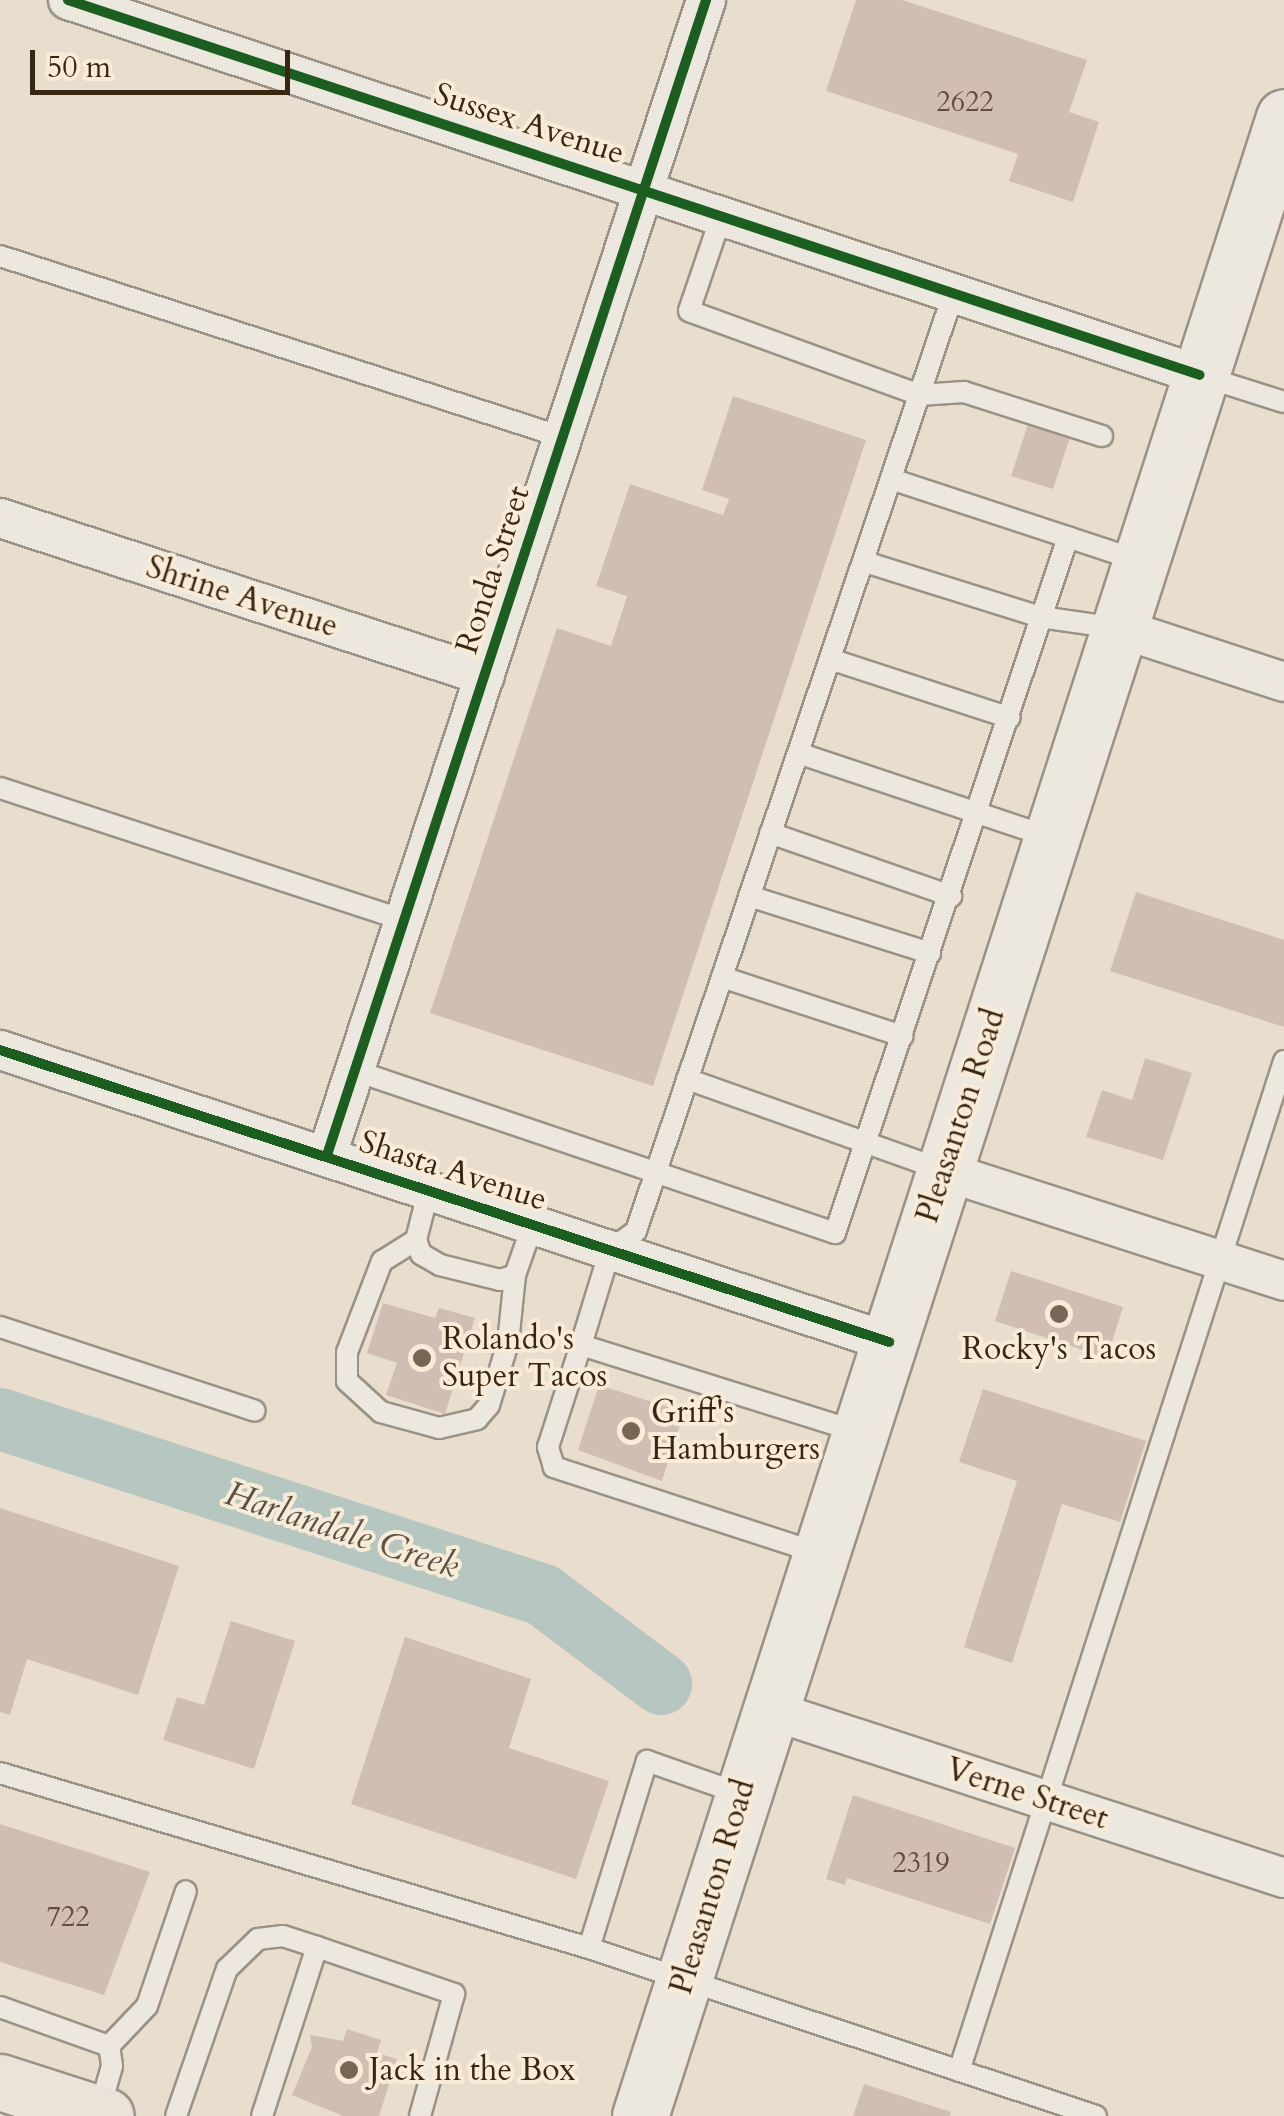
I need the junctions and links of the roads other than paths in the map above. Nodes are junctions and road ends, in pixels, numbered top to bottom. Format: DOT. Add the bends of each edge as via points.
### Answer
graph roads {
  1 [pos="68,0"];
  2 [pos="706,0"];
  3 [pos="1284,116"];
  4 [pos="644,188"];
  5 [pos="722,214"];
  6 [pos="0,256"];
  7 [pos="954,292"];
  8 [pos="1200,375"];
  9 [pos="920,394"];
  10 [pos="1284,402"];
  11 [pos="1102,436"];
  12 [pos="562,437"];
  13 [pos="891,479"];
  14 [pos="0,518"];
  15 [pos="1068,537"];
  16 [pos="1141,561"];
  17 [pos="865,562"];
  18 [pos="1040,617"];
  19 [pos="1119,628"];
  20 [pos="830,659"];
  21 [pos="485,676"];
  22 [pos="1284,682"];
  23 [pos="1010,718"];
  24 [pos="798,753"];
  25 [pos="0,788"];
  26 [pos="978,811"];
  27 [pos="770,833"];
  28 [pos="1051,837"];
  29 [pos="749,896"];
  30 [pos="951,896"];
  31 [pos="404,920"];
  32 [pos="930,954"];
  33 [pos="722,976"];
  34 [pos="903,1036"];
  35 [pos="0,1050"];
  36 [pos="1284,1061"];
  37 [pos="354,1070"];
  38 [pos="688,1079"];
  39 [pos="869,1140"];
  40 [pos="327,1155"];
  41 [pos="655,1171"];
  42 [pos="944,1171"];
  43 [pos="429,1189"];
  44 [pos="533,1224"];
  45 [pos="416,1240"];
  46 [pos="610,1250"];
  47 [pos="1220,1260"];
  48 [pos="515,1275"];
  49 [pos="1284,1281"];
  50 [pos="0,1327"];
  51 [pos="889,1342"];
  52 [pos="581,1345"];
  53 [pos="256,1411"];
  54 [pos="860,1433"];
  55 [pos="820,1554"];
  56 [pos="770,1710"];
  57 [pos="0,1773"];
  58 [pos="741,1794"];
  59 [pos="1046,1800"];
  60 [pos="1284,1878"];
  61 [pos="186,1891"];
  62 [pos="317,1947"];
  63 [pos="589,1948"];
  64 [pos="684,1979"];
  65 [pos="0,2007"];
  66 [pos="108,2046"];
  67 [pos="958,2072"];
  68 [pos="0,2082"];
  69 [pos="102,2115"];
  70 [pos="176,2116"];
  71 [pos="262,2116"];
  72 [pos="420,2116"];
  73 [pos="640,2116"];
  74 [pos="1096,2116"];
  1 -- 4 [label="street, Sussex Avenue"];
  2 -- 4 [label="street, Ronda Street"];
  3 -- 8 [label="main road, Pleasanton Road"];
  4 -- 5 [label="street, Sussex Avenue"];
  4 -- 12 [label="street, Ronda Street"];
  5 -- 7 [label="street, Sussex Avenue"];
  5 -- 9 [label="lane" via="689,311"];
  6 -- 12 [label="lane"];
  7 -- 8 [label="street, Sussex Avenue"];
  7 -- 9 [label="lane"];
  8 -- 10 [label="lane"];
  8 -- 16 [label="main road, Pleasanton Road"];
  9 -- 11 [label="lane" via="964,392"];
  9 -- 13 [label="lane"];
  12 -- 21 [label="street, Ronda Street"];
  13 -- 15 [label="lane"];
  13 -- 17 [label="lane"];
  14 -- 21 [label="street, Shrine Avenue"];
  15 -- 16 [label="lane"];
  15 -- 18 [label="lane"];
  16 -- 19 [label="main road, Pleasanton Road"];
  17 -- 18 [label="lane"];
  17 -- 20 [label="lane"];
  18 -- 19 [label="lane"];
  18 -- 23 [label="lane"];
  19 -- 22 [label="street"];
  19 -- 28 [label="main road, Pleasanton Road"];
  20 -- 23 [label="lane"];
  20 -- 24 [label="lane"];
  21 -- 31 [label="street, Ronda Street"];
  23 -- 26 [label="lane"];
  24 -- 26 [label="lane"];
  24 -- 27 [label="lane"];
  25 -- 31 [label="lane"];
  26 -- 28 [label="lane"];
  26 -- 30 [label="lane"];
  27 -- 29 [label="lane"];
  27 -- 30 [label="lane"];
  28 -- 42 [label="main road, Pleasanton Road"];
  29 -- 32 [label="lane"];
  29 -- 33 [label="lane"];
  30 -- 32 [label="lane"];
  31 -- 37 [label="street, Ronda Street"];
  32 -- 34 [label="lane"];
  33 -- 34 [label="lane"];
  33 -- 38 [label="lane"];
  34 -- 39 [label="lane"];
  35 -- 40 [label="street, Shasta Avenue"];
  36 -- 47 [label="lane"];
  37 -- 40 [label="street, Ronda Street"];
  37 -- 41 [label="lane"];
  38 -- 39 [label="lane"];
  38 -- 41 [label="lane"];
  39 -- 41 [label="lane" via="835,1233"];
  39 -- 42 [label="lane"];
  40 -- 43 [label="street, Shasta Avenue"];
  41 -- 46 [label="lane" via="636,1231"];
  42 -- 47 [label="street"];
  42 -- 51 [label="main road, Pleasanton Road"];
  43 -- 44 [label="street, Shasta Avenue"];
  43 -- 45 [label="lane"];
  44 -- 46 [label="street, Shasta Avenue"];
  44 -- 48 [label="lane"];
  45 -- 48 [label="lane" via="421,1254 440,1265 500,1280"];
  45 -- 48 [label="lane" via="382,1261 347,1352 347,1381 380,1412 439,1428 477,1419 490,1404 508,1343"];
  46 -- 51 [label="street, Shasta Avenue"];
  46 -- 52 [label="lane"];
  47 -- 49 [label="street"];
  47 -- 59 [label="lane"];
  50 -- 53 [label="lane"];
  51 -- 54 [label="main road, Pleasanton Road"];
  52 -- 54 [label="lane"];
  52 -- 55 [label="lane" via="548,1446 554,1467"];
  54 -- 55 [label="main road, Pleasanton Road"];
  55 -- 56 [label="main road, Pleasanton Road"];
  56 -- 58 [label="main road, Pleasanton Road"];
  56 -- 59 [label="street, Verne Street"];
  57 -- 63 [label="lane"];
  58 -- 63 [label="lane" via="647,1761"];
  58 -- 64 [label="main road, Pleasanton Road"];
  59 -- 60 [label="street, Verne Street"];
  59 -- 67 [label="lane"];
  61 -- 66 [label="lane" via="148,2006"];
  62 -- 70 [label="lane" via="283,1936 258,1939 227,1969"];
  62 -- 71 [label="lane"];
  62 -- 72 [label="lane" via="454,1994"];
  63 -- 64 [label="lane"];
  64 -- 67 [label="lane"];
  64 -- 73 [label="main road, Pleasanton Road"];
  65 -- 66 [label="lane"];
  66 -- 69 [label="lane" via="112,2066"];
  67 -- 74 [label="lane"];
  68 -- 69 [label="main road"];
}
